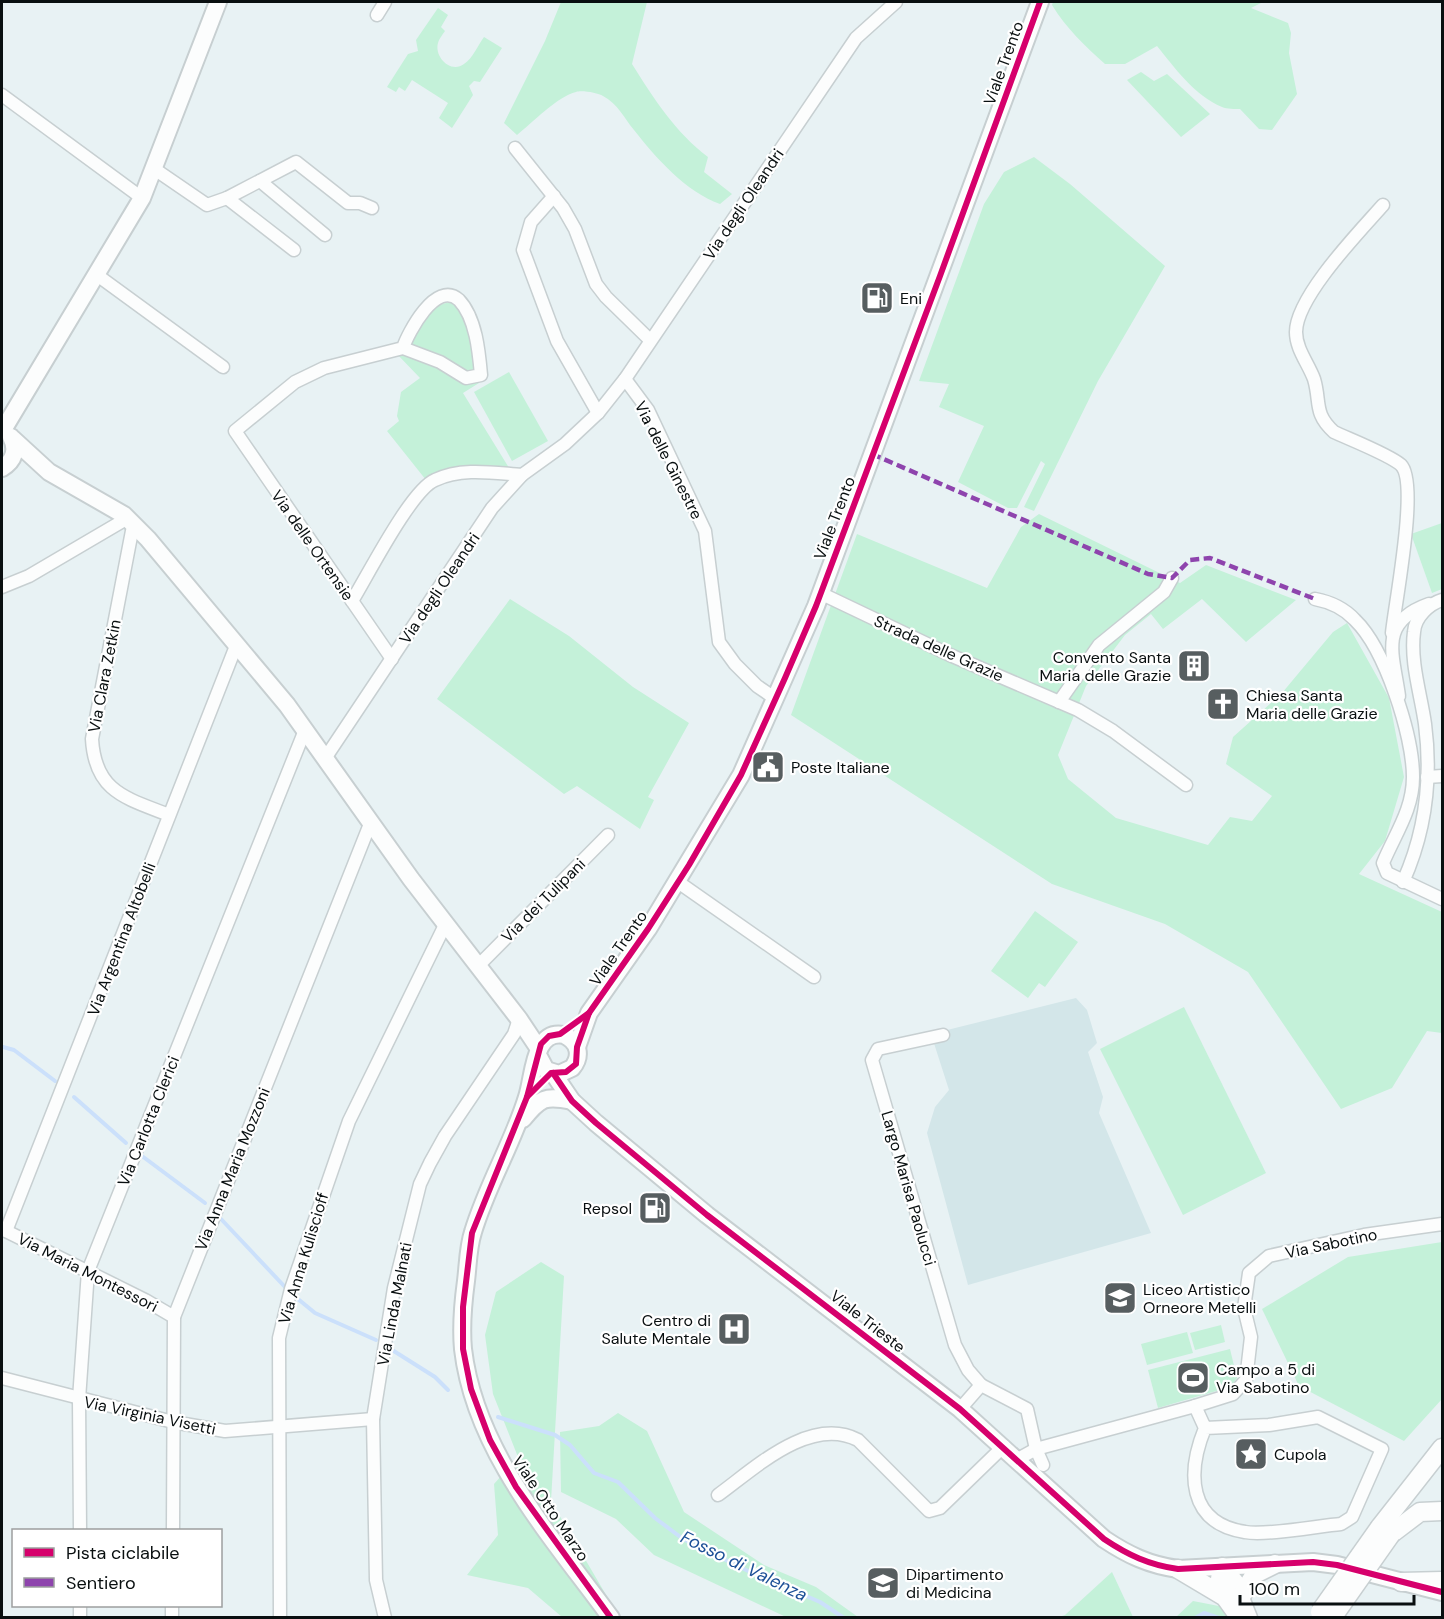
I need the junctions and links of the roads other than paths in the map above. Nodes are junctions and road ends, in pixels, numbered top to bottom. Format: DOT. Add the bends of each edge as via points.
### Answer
graph roads {
  1 [pos="218,2"];
  2 [pos="385,2"];
  3 [pos="896,2"];
  4 [pos="1040,2"];
  5 [pos="377,15"];
  6 [pos="2,94"];
  7 [pos="515,148"];
  8 [pos="153,168"];
  9 [pos="260,182"];
  10 [pos="554,196"];
  11 [pos="142,198"];
  12 [pos="227,198"];
  13 [pos="1383,205"];
  14 [pos="372,208"];
  15 [pos="325,235"];
  16 [pos="294,250"];
  17 [pos="97,275"];
  18 [pos="650,340"];
  19 [pos="403,348"];
  20 [pos="223,367"];
  21 [pos="625,379"];
  22 [pos="598,413"];
  23 [pos="6,433"];
  24 [pos="4,466"];
  25 [pos="49,472"];
  26 [pos="522,475"];
  27 [pos="97,501"];
  28 [pos="127,527"];
  29 [pos="148,539"];
  30 [pos="1172,578"];
  31 [pos="2,587"];
  32 [pos="820,593"];
  33 [pos="1315,599"];
  34 [pos="352,601"];
  35 [pos="1437,602"];
  36 [pos="1392,633"];
  37 [pos="236,646"];
  38 [pos="392,659"];
  39 [pos="776,699"];
  40 [pos="1059,702"];
  41 [pos="1402,712"];
  42 [pos="305,730"];
  43 [pos="326,757"];
  44 [pos="1443,776"];
  45 [pos="1427,777"];
  46 [pos="1186,785"];
  47 [pos="170,815"];
  48 [pos="370,824"];
  49 [pos="608,835"];
  50 [pos="678,882"];
  51 [pos="1403,882"];
  52 [pos="1443,899"];
  53 [pos="445,925"];
  54 [pos="478,966"];
  55 [pos="814,977"];
  56 [pos="589,1013"];
  57 [pos="521,1022"];
  58 [pos="557,1034"];
  59 [pos="943,1035"];
  60 [pos="577,1047"];
  61 [pos="538,1052"];
  62 [pos="572,1068"];
  63 [pos="552,1073"];
  64 [pos="527,1097"];
  65 [pos="578,1107"];
  66 [pos="514,1132"];
  67 [pos="1443,1224"];
  68 [pos="4,1230"];
  69 [pos="88,1271"];
  70 [pos="174,1317"];
  71 [pos="2,1378"];
  72 [pos="981,1385"];
  73 [pos="79,1399"];
  74 [pos="1195,1406"];
  75 [pos="960,1409"];
  76 [pos="373,1419"];
  77 [pos="173,1422"];
  78 [pos="279,1426"];
  79 [pos="1205,1428"];
  80 [pos="1055,1444"];
  81 [pos="1004,1446"];
  82 [pos="1443,1448"];
  83 [pos="1036,1449"];
  84 [pos="1018,1459"];
  85 [pos="1443,1462"];
  86 [pos="1043,1465"];
  87 [pos="1046,1485"];
  88 [pos="718,1495"];
  89 [pos="1443,1511"];
  90 [pos="80,1529"];
  91 [pos="173,1529"];
  92 [pos="1385,1531"];
  93 [pos="1275,1564"];
  94 [pos="1222,1567"];
  95 [pos="1178,1569"];
  96 [pos="1443,1581"];
  97 [pos="1401,1582"];
  98 [pos="1443,1592"];
  99 [pos="1233,1597"];
  100 [pos="1320,1616"];
  101 [pos="280,1617"];
  102 [pos="385,1617"];
  103 [pos="611,1617"];
  104 [pos="1240,1617"];
  105 [pos="1248,1617"];
  1 -- 8 [label="street"];
  2 -- 5 [label="street"];
  3 -- 18 [label="street, Via degli Oleandri" via="856,38"];
  4 -- 32 [label="street, Viale Trento"];
  6 -- 11 [label="street"];
  7 -- 10 [label="street"];
  8 -- 11 [label="street"];
  8 -- 12 [label="street" via="207,204"];
  9 -- 12 [label="street"];
  9 -- 14 [label="street" via="296,162 348,203"];
  9 -- 15 [label="street"];
  10 -- 18 [label="street" via="575,229 596,284"];
  10 -- 22 [label="street" via="531,222 523,250 557,341"];
  11 -- 17 [label="street"];
  12 -- 16 [label="street"];
  13 -- 36 [label="street" via="1328,269 1297,321 1296,333 1315,381 1320,416 1326,425 1400,464 1407,475 1408,511"];
  17 -- 20 [label="street"];
  17 -- 23 [label="street"];
  18 -- 21 [label="street, Via degli Oleandri"];
  19 -- 19 [label="street" via="440,362 466,378 481,375 475,334 453,297 442,298 423,311 409,330"];
  19 -- 34 [label="street, Via delle Ortensie" via="324,368 295,382 235,431"];
  21 -- 22 [label="street, Via degli Oleandri"];
  21 -- 39 [label="street, Via delle Ginestre" via="648,410 705,531 719,642 743,671"];
  22 -- 26 [label="street, Via degli Oleandri" via="566,444"];
  23 -- 24 [label="street" via="15,453"];
  23 -- 25 [label="street"];
  24 -- 25 [label="street" via="25,465"];
  25 -- 27 [label="street"];
  26 -- 34 [label="street" via="473,471 435,480 418,494"];
  26 -- 38 [label="street, Via degli Oleandri" via="492,508"];
  27 -- 28 [label="street"];
  27 -- 29 [label="street" via="124,515"];
  28 -- 29 [label="street"];
  28 -- 31 [label="street"];
  28 -- 47 [label="street, Via Clara Zetkin" via="92,738 93,758 97,770 116,792"];
  29 -- 37 [label="street"];
  30 -- 40 [label="street" via="1164,592 1099,645"];
  32 -- 39 [label="street, Viale Trento"];
  32 -- 40 [label="street, Strada delle Grazie"];
  33 -- 41 [label="street" via="1341,608 1365,633"];
  34 -- 38 [label="street, Via delle Ortensie"];
  35 -- 36 [label="street" via="1412,610"];
  35 -- 45 [label="street" via="1413,630 1428,751"];
  36 -- 41 [label="street"];
  37 -- 42 [label="street"];
  37 -- 47 [label="street, Via Argentina Altobelli"];
  38 -- 43 [label="street, Via degli Oleandri"];
  39 -- 50 [label="street, Viale Trento" via="741,775"];
  40 -- 46 [label="street, Strada delle Grazie" via="1113,731"];
  41 -- 51 [label="street" via="1411,758 1411,796 1406,817 1383,863 1387,873"];
  42 -- 43 [label="street"];
  42 -- 69 [label="street, Via Carlotta Clerici"];
  43 -- 48 [label="street"];
  44 -- 45 [label="street"];
  45 -- 51 [label="street" via="1420,837"];
  47 -- 68 [label="street, Via Argentina Altobelli"];
  48 -- 53 [label="street"];
  48 -- 70 [label="street, Via Anna Maria Mozzoni"];
  49 -- 54 [label="street, Via dei Tulipani"];
  50 -- 55 [label="street"];
  50 -- 56 [label="street, Viale Trento"];
  51 -- 52 [label="street"];
  53 -- 54 [label="street"];
  53 -- 78 [label="street, Via Anna Kuliscioff" via="349,1121 291,1289 279,1338"];
  54 -- 57 [label="street"];
  56 -- 58 [label="street, Viale Trento"];
  56 -- 60 [label="street, Viale Trento"];
  57 -- 58 [label="street"];
  57 -- 61 [label="street"];
  57 -- 76 [label="street, Via Linda Malnati" via="445,1136 420,1184 394,1288"];
  58 -- 60 [label="street" via="568,1036"];
  58 -- 61 [label="street" via="544,1039"];
  59 -- 72 [label="street, Largo Marisa Paolucci" via="878,1049 872,1060 955,1345"];
  60 -- 62 [label="street" via="578,1059"];
  61 -- 63 [label="street" via="542,1065"];
  61 -- 64 [label="street, Viale Otto Marzo"];
  62 -- 63 [label="street"];
  62 -- 65 [label="street"];
  63 -- 64 [label="street, Viale Otto Marzo"];
  63 -- 65 [label="street, Viale Trieste"];
  64 -- 66 [label="street, Viale Otto Marzo"];
  65 -- 66 [label="street" via="545,1098 535,1104"];
  65 -- 75 [label="street, Viale Trieste" via="707,1215"];
  66 -- 103 [label="street, Viale Otto Marzo" via="472,1233 463,1307 465,1359 471,1389 490,1440 516,1487"];
  67 -- 74 [label="street, Via Sabotino" via="1364,1235 1269,1256 1249,1273 1244,1308 1251,1337 1246,1380 1233,1394"];
  68 -- 69 [label="street, Via Maria Montessori"];
  69 -- 70 [label="street, Via Maria Montessori"];
  69 -- 73 [label="street, Via Carlotta Clerici"];
  70 -- 77 [label="street, Via Anna Maria Mozzoni"];
  71 -- 73 [label="street, Via Virginia Visetti"];
  72 -- 75 [label="street"];
  72 -- 83 [label="street, Largo Marisa Paolucci" via="1027,1408"];
  73 -- 77 [label="street, Via Virginia Visetti"];
  73 -- 90 [label="street, Via Carlotta Clerici"];
  74 -- 79 [label="street"];
  74 -- 80 [label="street, Via Sabotino"];
  75 -- 81 [label="street, Viale Trieste"];
  76 -- 78 [label="street, Via Virginia Visetti"];
  76 -- 102 [label="street, Via Linda Malnati" via="376,1580"];
  77 -- 78 [label="street, Via Virginia Visetti" via="225,1431"];
  77 -- 91 [label="street, Via Anna Maria Mozzoni"];
  78 -- 101 [label="street, Via Anna Kuliscioff"];
  79 -- 79 [label="street" via="1194,1465 1193,1487 1203,1508 1221,1525 1246,1533 1341,1524 1352,1517 1383,1449 1318,1417 1269,1425"];
  80 -- 83 [label="street, Via Sabotino"];
  80 -- 86 [label="street"];
  81 -- 84 [label="street, Viale Trieste"];
  81 -- 88 [label="street" via="940,1508 929,1511 858,1440 846,1434 805,1438 787,1445"];
  82 -- 92 [label="main road" via="1404,1493"];
  83 -- 84 [label="street, Via Sabotino"];
  83 -- 86 [label="street"];
  84 -- 87 [label="street, Viale Trieste"];
  85 -- 92 [label="main road"];
  86 -- 87 [label="street"];
  87 -- 95 [label="street, Viale Trieste" via="1104,1539 1130,1556"];
  89 -- 92 [label="main road" via="1420,1512"];
  92 -- 100 [label="main road, bridge"];
  93 -- 94 [label="street, Viale Trieste"];
  93 -- 97 [label="street, Viale Trieste" via="1337,1565"];
  93 -- 99 [label="main road" via="1255,1574"];
  94 -- 95 [label="street, Viale Trieste"];
  94 -- 99 [label="main road" via="1219,1585"];
  95 -- 99 [label="main road"];
  96 -- 97 [label="main road"];
  97 -- 98 [label="street, Viale Trieste"];
  99 -- 104 [label="main road"];
  99 -- 105 [label="main road"];
}
